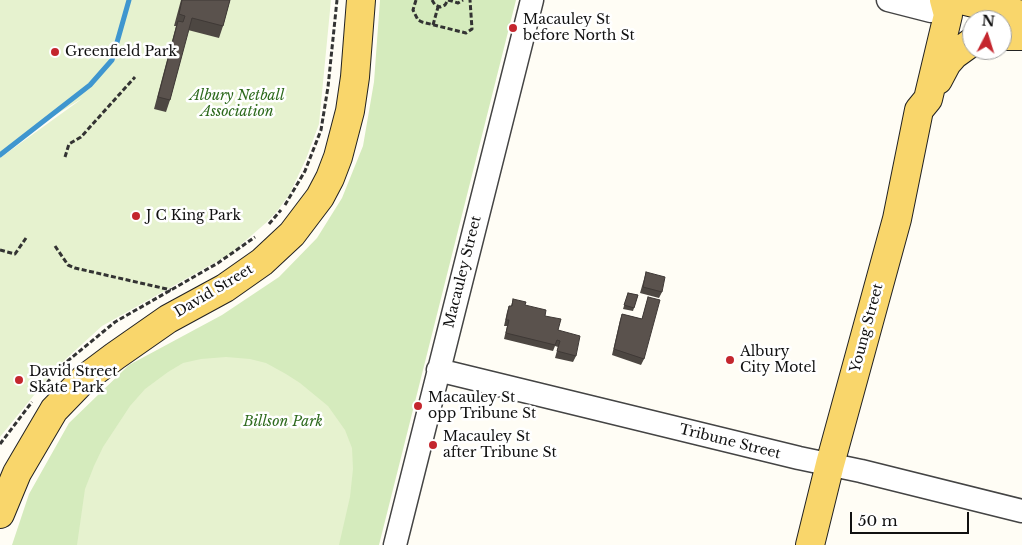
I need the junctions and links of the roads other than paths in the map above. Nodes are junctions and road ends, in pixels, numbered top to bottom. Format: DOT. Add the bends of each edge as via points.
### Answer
graph roads {
  1 [pos="361,0"];
  2 [pos="532,0"];
  3 [pos="888,0"];
  4 [pos="949,8"];
  5 [pos="1022,15"];
  6 [pos="962,49"];
  7 [pos="924,105"];
  8 [pos="438,370"];
  9 [pos="830,464"];
  10 [pos="1022,511"];
  11 [pos="0,514"];
  12 [pos="395,545"];
  13 [pos="810,545"];
  1 -- 11 [label="main road, David Street" via="350,111 338,157 320,197 292,234 262,262 225,288 168,319 83,380 54,410 17,473"];
  2 -- 8 [label="street, Macauley Street"];
  3 -- 4 [label="street"];
  4 -- 5 [label="main road"];
  4 -- 7 [label="main road, Young Street"];
  6 -- 7 [label="main road" via="947,63"];
  7 -- 9 [label="main road, Young Street" via="897,219"];
  8 -- 9 [label="street, Tribune Street"];
  8 -- 12 [label="street, Macauley Street"];
  9 -- 10 [label="street, Tribune Street"];
  9 -- 13 [label="main road, Young Street"];
}
